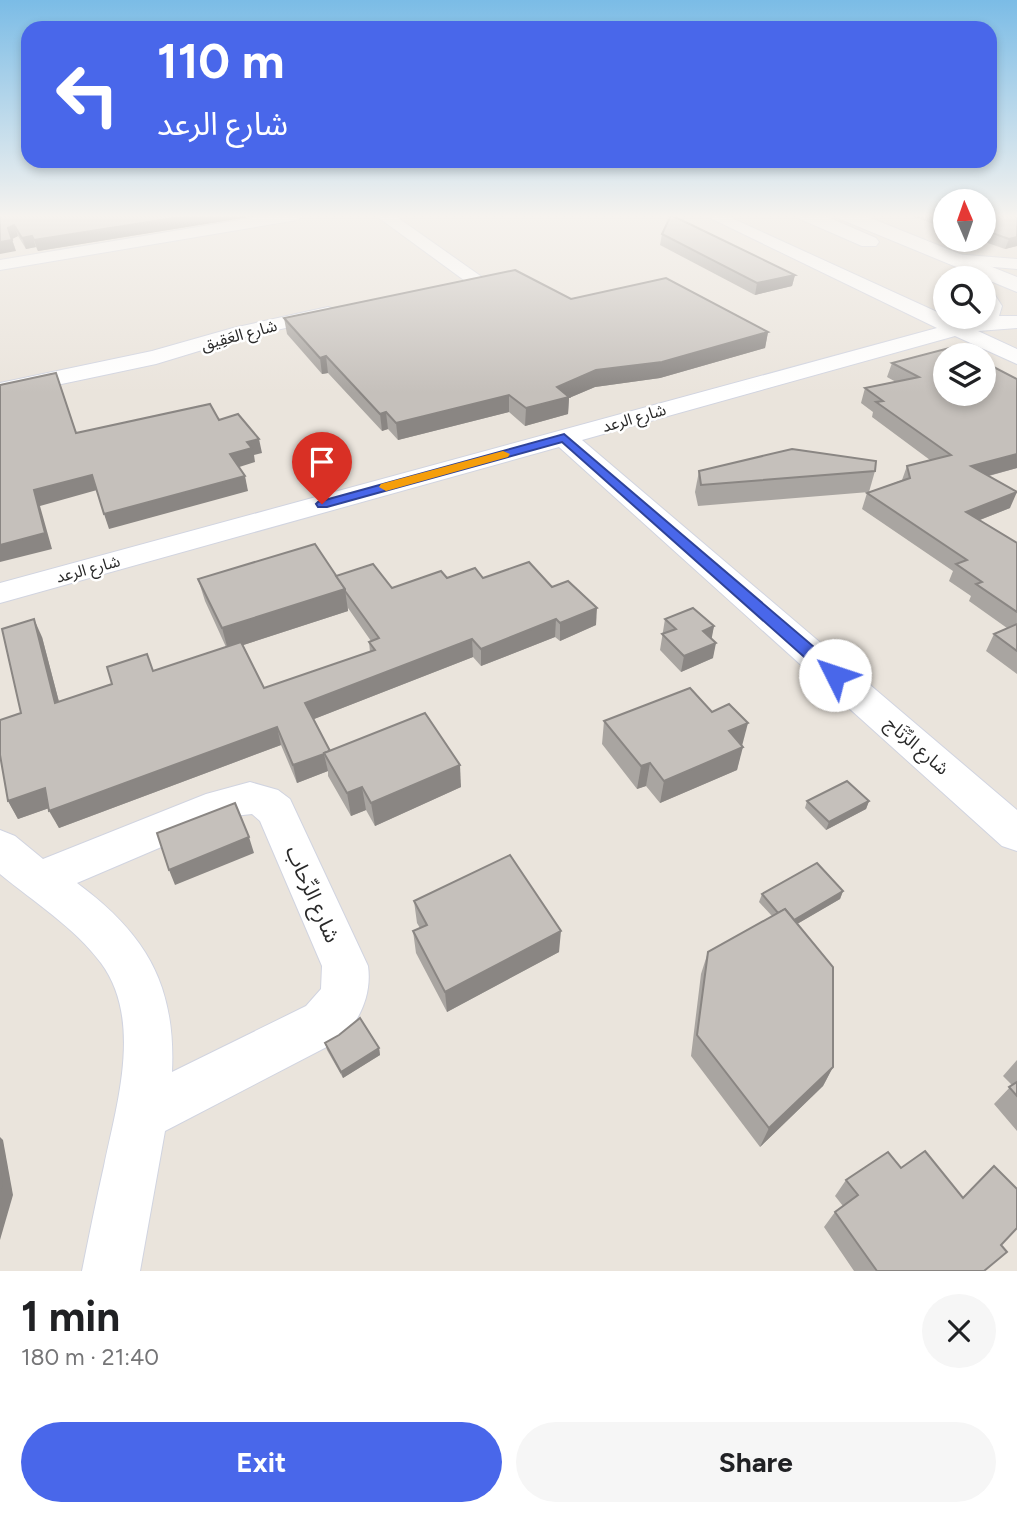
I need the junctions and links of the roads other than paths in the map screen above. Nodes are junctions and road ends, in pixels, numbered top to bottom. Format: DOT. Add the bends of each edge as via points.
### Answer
graph roads {
  1 [pos="468,274"];
  2 [pos="839,274"];
  3 [pos="504,277"];
  4 [pos="996,280"];
  5 [pos="479,282"];
  6 [pos="1017,285"];
  7 [pos="452,288"];
  8 [pos="996,297"];
  9 [pos="1017,305"];
  10 [pos="346,309"];
  11 [pos="933,318"];
  12 [pos="1017,322"];
  13 [pos="996,323"];
  14 [pos="956,329"];
  15 [pos="1017,357"];
  16 [pos="0,390"];
  17 [pos="564,438"];
  18 [pos="0,593"];
  19 [pos="1017,834"];
  20 [pos="0,848"];
  21 [pos="39,880"];
  22 [pos="141,1115"];
  23 [pos="111,1271"];
  1 -- 5 [label="street"];
  2 -- 11 [label="street"];
  3 -- 5 [label="street"];
  4 -- 6 [label="main road"];
  5 -- 7 [label="street"];
  8 -- 9 [label="main road"];
  10 -- 16 [label="street, شارع العَقِيق"];
  12 -- 13 [label="street, شارع الرعد"];
  14 -- 15 [label="street"];
  14 -- 17 [label="street, شارع الرعد"];
  17 -- 18 [label="street, شارع الرعد"];
  17 -- 19 [label="street, شارع الرِّتَاج"];
  20 -- 21 [label="street"];
  21 -- 22 [label="street" via="93,923 132,973 144,1003 148,1037"];
  21 -- 22 [label="street, شارع الرِّحاب" via="220,805 256,798 276,811 345,966 344,995 337,1011 323,1023"];
  22 -- 23 [label="street"];
}
